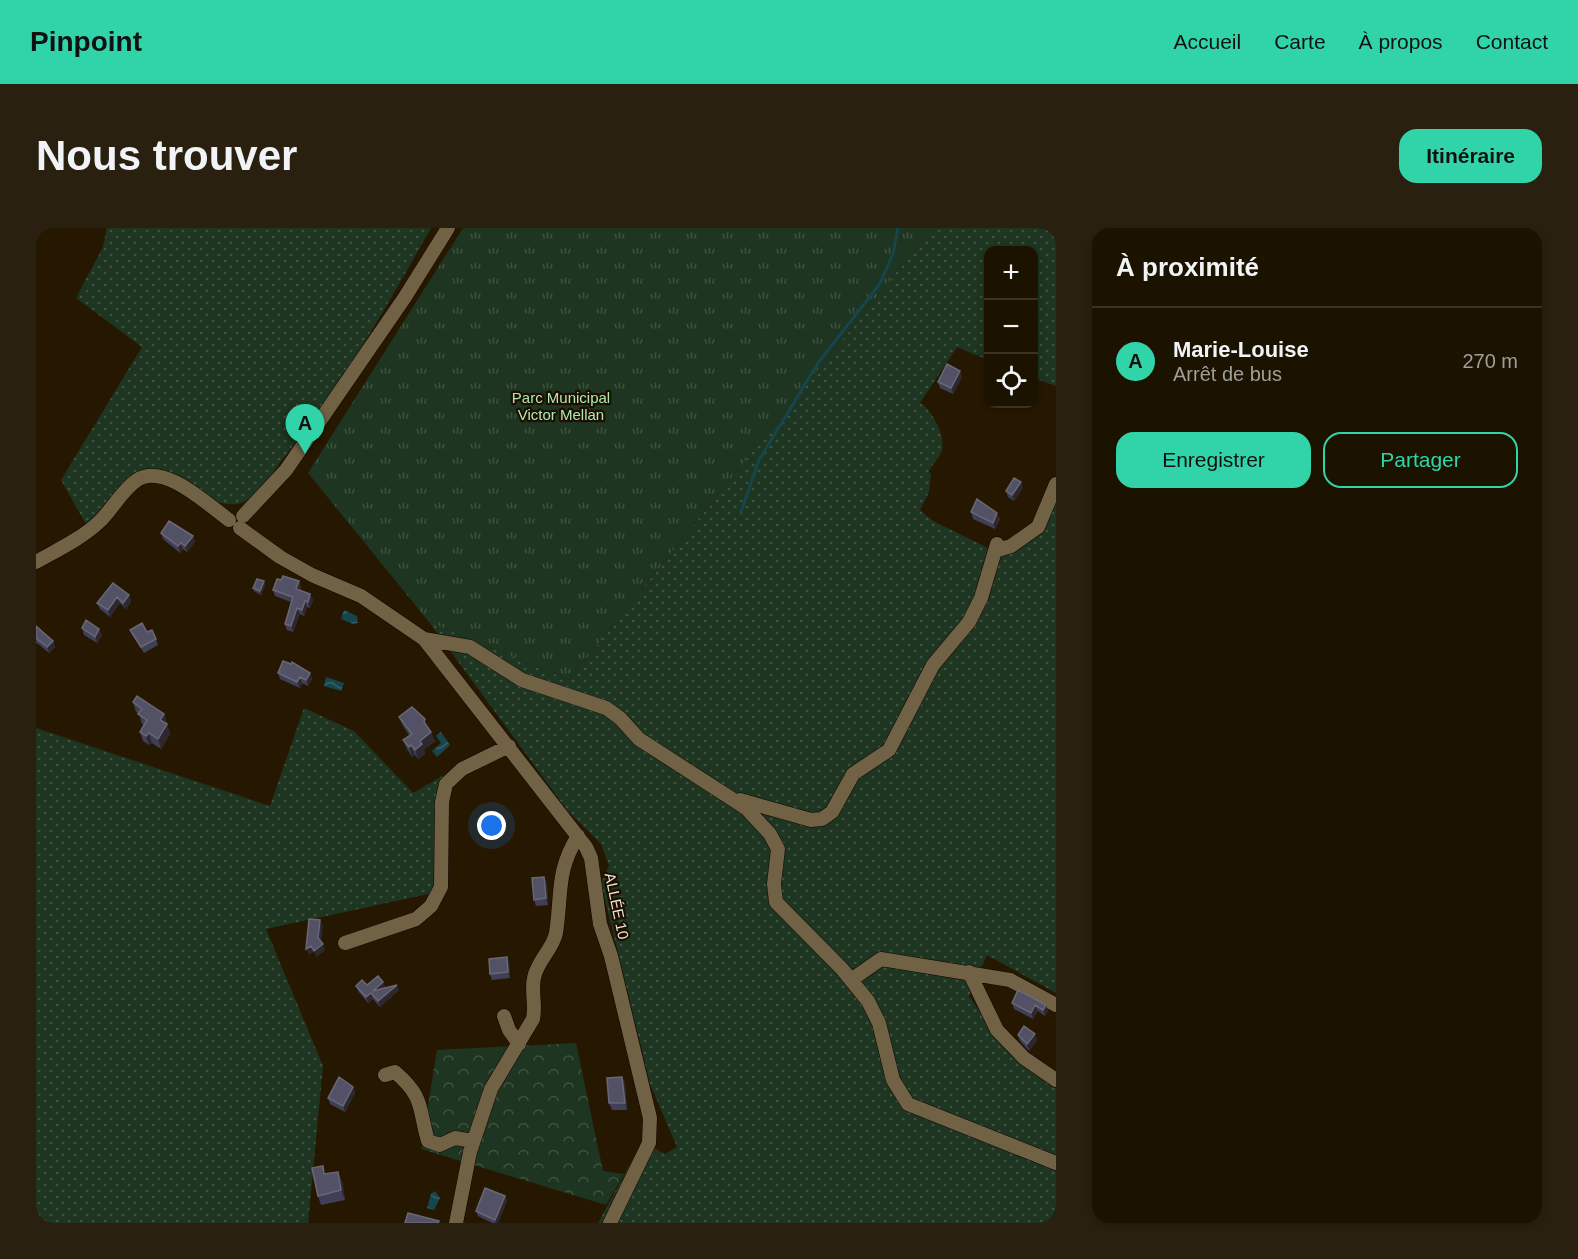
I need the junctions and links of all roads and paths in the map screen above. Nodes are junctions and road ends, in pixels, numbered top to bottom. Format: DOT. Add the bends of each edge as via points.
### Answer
graph roads {
  1 [pos="448,228"];
  2 [pos="1056,484"];
  3 [pos="237,522"];
  4 [pos="36,562"];
  5 [pos="424,639"];
  6 [pos="509,746"];
  7 [pos="732,797"];
  8 [pos="578,836"];
  9 [pos="345,943"];
  10 [pos="969,972"];
  11 [pos="851,980"];
  12 [pos="1056,1005"];
  13 [pos="504,1016"];
  14 [pos="519,1044"];
  15 [pos="385,1075"];
  16 [pos="1056,1080"];
  17 [pos="473,1141"];
  18 [pos="1056,1163"];
  19 [pos="456,1223"];
  20 [pos="610,1223"];
  1 -- 3 [label="street" via="286,470"];
  2 -- 7 [label="street" via="1038,527 1011,546 996,548 981,598 969,622 933,665 889,750 853,774 832,812 811,820"];
  3 -- 4 [label="street" via="174,481 160,476 143,477 96,525"];
  3 -- 5 [label="street" via="280,557 362,596"];
  5 -- 6 [label="street, ALLÉE 10"];
  5 -- 7 [label="street" via="470,646 522,680 606,708 620,717 639,739"];
  6 -- 8 [label="street, ALLÉE 10"];
  6 -- 9 [label="street" via="462,769 446,784 442,802 441,887 431,906 416,919"];
  7 -- 11 [label="street" via="770,834 778,849 776,902"];
  8 -- 14 [label="street" via="562,869 554,942 533,979 533,1019"];
  8 -- 20 [label="street, ALLÉE 10" via="591,858 600,924 650,1118 649,1143"];
  10 -- 11 [label="street" via="881,959"];
  10 -- 12 [label="street" via="1010,980"];
  10 -- 16 [label="street" via="997,1030 1024,1058"];
  11 -- 18 [label="street" via="874,1011 893,1080 908,1104"];
  13 -- 14 [label="street"];
  14 -- 17 [label="street" via="491,1089"];
  15 -- 17 [label="street" via="394,1072 408,1083 422,1105 428,1142 440,1145 455,1138"];
  17 -- 19 [label="street"];
}
